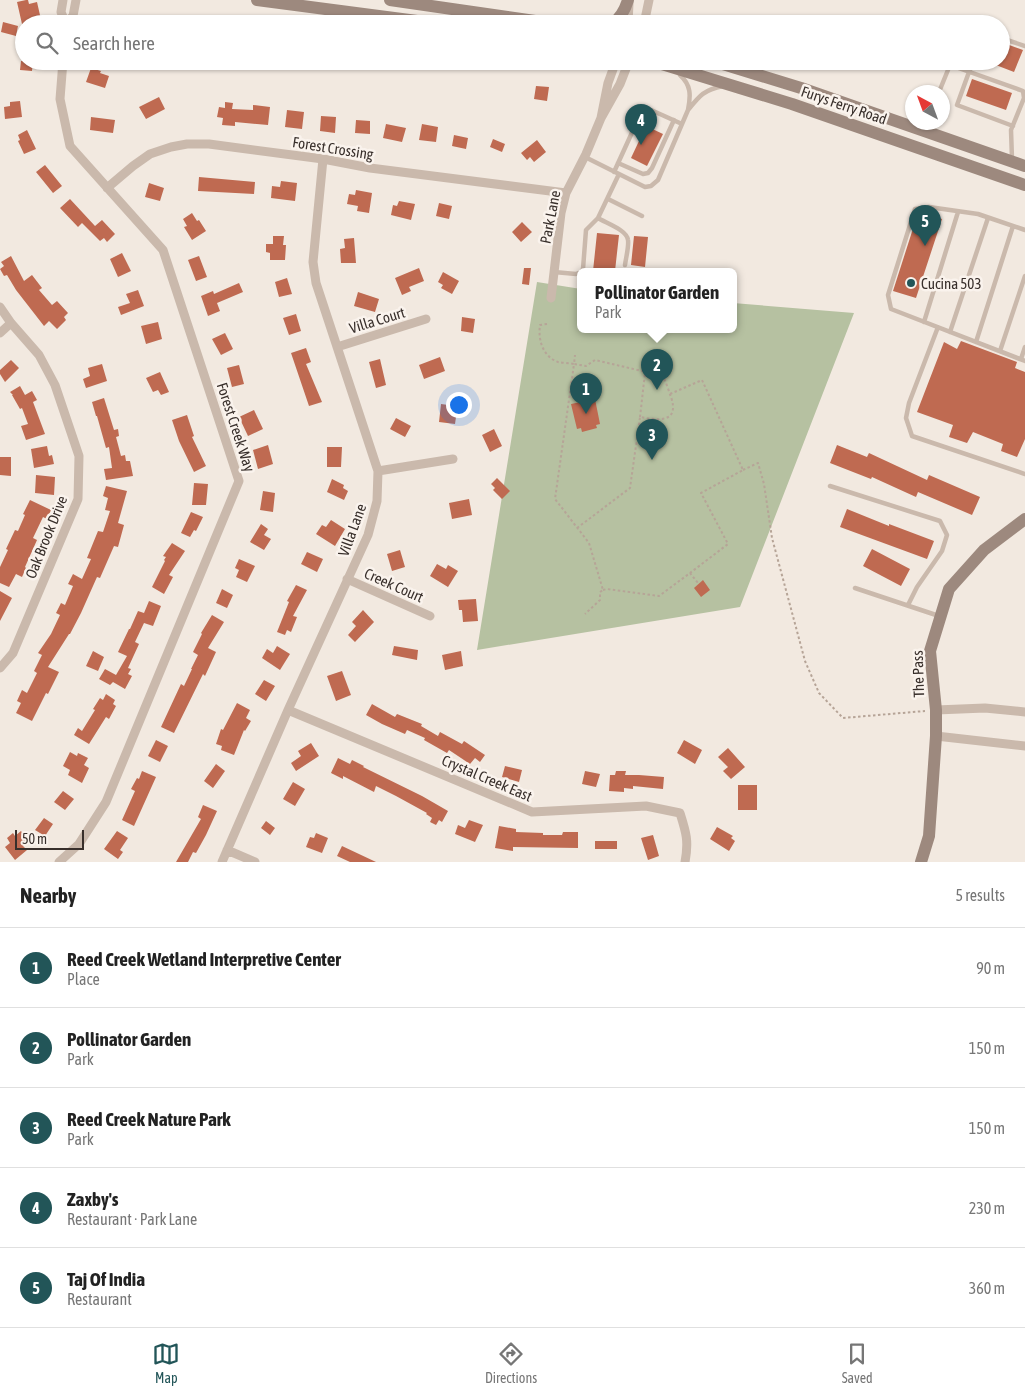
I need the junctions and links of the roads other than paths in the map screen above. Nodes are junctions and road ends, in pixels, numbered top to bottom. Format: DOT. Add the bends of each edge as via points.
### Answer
graph roads {
  1 [pos="63,0"];
  2 [pos="76,0"];
  3 [pos="257,0"];
  4 [pos="390,0"];
  5 [pos="628,0"];
  6 [pos="649,0"];
  7 [pos="276,1"];
  8 [pos="418,2"];
  9 [pos="62,15"];
  10 [pos="73,15"];
  11 [pos="376,15"];
  12 [pos="500,15"];
  13 [pos="621,15"];
  14 [pos="628,15"];
  15 [pos="646,15"];
  16 [pos="1010,41"];
  17 [pos="1025,46"];
  18 [pos="62,70"];
  19 [pos="613,70"];
  20 [pos="625,70"];
  21 [pos="672,70"];
  22 [pos="679,70"];
  23 [pos="742,70"];
  24 [pos="948,70"];
  25 [pos="964,70"];
  26 [pos="969,72"];
  27 [pos="730,85"];
  28 [pos="942,85"];
  29 [pos="1024,88"];
  30 [pos="688,110"];
  31 [pos="601,118"];
  32 [pos="674,120"];
  33 [pos="905,120"];
  34 [pos="682,124"];
  35 [pos="1013,126"];
  36 [pos="925,130"];
  37 [pos="933,130"];
  38 [pos="918,148"];
  39 [pos="585,158"];
  40 [pos="323,159"];
  41 [pos="1012,162"];
  42 [pos="618,163"];
  43 [pos="1025,166"];
  44 [pos="614,172"];
  45 [pos="619,174"];
  46 [pos="1025,186"];
  47 [pos="107,188"];
  48 [pos="566,193"];
  49 [pos="608,199"];
  50 [pos="958,212"];
  51 [pos="642,216"];
  52 [pos="598,218"];
  53 [pos="988,218"];
  54 [pos="1013,226"];
  55 [pos="1025,230"];
  56 [pos="625,265"];
  57 [pos="583,268"];
  58 [pos="554,272"];
  59 [pos="577,274"];
  60 [pos="1025,276"];
  61 [pos="551,298"];
  62 [pos="0,307"];
  63 [pos="426,319"];
  64 [pos="924,322"];
  65 [pos="11,323"];
  66 [pos="938,327"];
  67 [pos="950,332"];
  68 [pos="0,333"];
  69 [pos="976,342"];
  70 [pos="337,347"];
  71 [pos="1025,347"];
  72 [pos="1000,351"];
  73 [pos="1023,360"];
  74 [pos="453,459"];
  75 [pos="378,471"];
  76 [pos="1025,474"];
  77 [pos="830,486"];
  78 [pos="1025,519"];
  79 [pos="347,579"];
  80 [pos="855,588"];
  81 [pos="908,606"];
  82 [pos="430,616"];
  83 [pos="941,616"];
  84 [pos="0,668"];
  85 [pos="288,710"];
  86 [pos="936,710"];
  87 [pos="1025,712"];
  88 [pos="936,736"];
  89 [pos="1025,746"];
  90 [pos="227,850"];
  91 [pos="59,862"];
  92 [pos="222,862"];
  93 [pos="255,862"];
  94 [pos="685,862"];
  95 [pos="921,862"];
  1 -- 9 [label="street"];
  2 -- 10 [label="street"];
  3 -- 7 [label="main road"];
  4 -- 8 [label="main road"];
  5 -- 13 [label="main road"];
  5 -- 14 [label="street"];
  6 -- 15 [label="street"];
  7 -- 11 [label="main road"];
  8 -- 12 [label="main road"];
  16 -- 17 [label="lane"];
  18 -- 47 [label="street, Forest Creek Way" via="60,99 70,146"];
  19 -- 31 [label="street, Park Lane"];
  20 -- 31 [label="street, Park Lane"];
  21 -- 30 [label="lane" via="688,84 691,95"];
  22 -- 27 [label="main road, Furys Ferry Road"];
  23 -- 33 [label="main road, Furys Ferry Road"];
  24 -- 28 [label="lane"];
  25 -- 26 [label="lane"];
  26 -- 29 [label="lane"];
  26 -- 35 [label="lane" via="957,105"];
  27 -- 30 [label="lane" via="703,92"];
  27 -- 38 [label="main road, Furys Ferry Road"];
  29 -- 35 [label="lane" via="1024,98"];
  30 -- 34 [label="lane"];
  31 -- 39 [label="street, Park Lane"];
  32 -- 34 [label="lane"];
  32 -- 42 [label="lane" via="645,110"];
  32 -- 42 [label="lane" via="648,173 643,174"];
  34 -- 45 [label="lane" via="658,180 652,186 645,187"];
  35 -- 41 [label="lane"];
  36 -- 38 [label="main road"];
  37 -- 41 [label="main road, Furys Ferry Road"];
  38 -- 46 [label="main road, Furys Ferry Road"];
  39 -- 44 [label="lane"];
  39 -- 48 [label="street, Park Lane"];
  40 -- 47 [label="street, Forest Crossing" via="187,144 150,154"];
  40 -- 48 [label="street, Forest Crossing"];
  40 -- 70 [label="street, Villa Lane" via="313,262 316,283"];
  41 -- 43 [label="main road, Furys Ferry Road"];
  42 -- 44 [label="lane"];
  44 -- 45 [label="lane"];
  45 -- 49 [label="lane"];
  47 -- 91 [label="street, Forest Creek Way" via="163,250 239,482 106,802 79,844"];
  48 -- 58 [label="street, Park Lane"];
  49 -- 51 [label="lane"];
  49 -- 52 [label="lane"];
  50 -- 53 [label="lane"];
  50 -- 64 [label="lane"];
  50 -- 64 [label="lane" via="929,207 915,210 888,295 891,309"];
  52 -- 56 [label="lane" via="627,235"];
  52 -- 57 [label="lane" via="586,230"];
  53 -- 54 [label="lane"];
  53 -- 67 [label="lane"];
  54 -- 55 [label="lane"];
  54 -- 69 [label="lane"];
  58 -- 59 [label="lane"];
  58 -- 61 [label="street, Park Lane"];
  60 -- 72 [label="lane"];
  62 -- 65 [label="street, Oak Brook Drive"];
  63 -- 70 [label="street, Villa Court"];
  64 -- 66 [label="lane"];
  65 -- 68 [label="street"];
  65 -- 84 [label="street, Oak Brook Drive" via="39,355 55,385 79,456 78,499 13,653"];
  66 -- 67 [label="lane"];
  66 -- 76 [label="lane" via="909,403 906,418 912,436"];
  67 -- 69 [label="lane"];
  69 -- 72 [label="lane"];
  70 -- 75 [label="street, Villa Lane"];
  71 -- 73 [label="lane"];
  72 -- 73 [label="lane"];
  74 -- 75 [label="street"];
  75 -- 79 [label="street, Villa Lane" via="377,501 368,535"];
  77 -- 81 [label="lane" via="940,521 947,535 942,551"];
  78 -- 83 [label="main road, The Pass" via="984,550 949,589"];
  79 -- 82 [label="street, Creek Court"];
  79 -- 85 [label="street, Villa Lane"];
  80 -- 81 [label="lane"];
  81 -- 83 [label="lane"];
  83 -- 86 [label="main road, The Pass" via="930,651"];
  85 -- 90 [label="street, Villa Lane"];
  85 -- 94 [label="street, Crystal Creek East" via="532,812 646,806 680,813 687,832"];
  86 -- 87 [label="street" via="985,708"];
  86 -- 88 [label="main road, The Pass"];
  88 -- 89 [label="street"];
  88 -- 95 [label="main road, The Pass" via="929,836"];
  90 -- 92 [label="street, Villa Lane"];
  90 -- 93 [label="street"];
}
